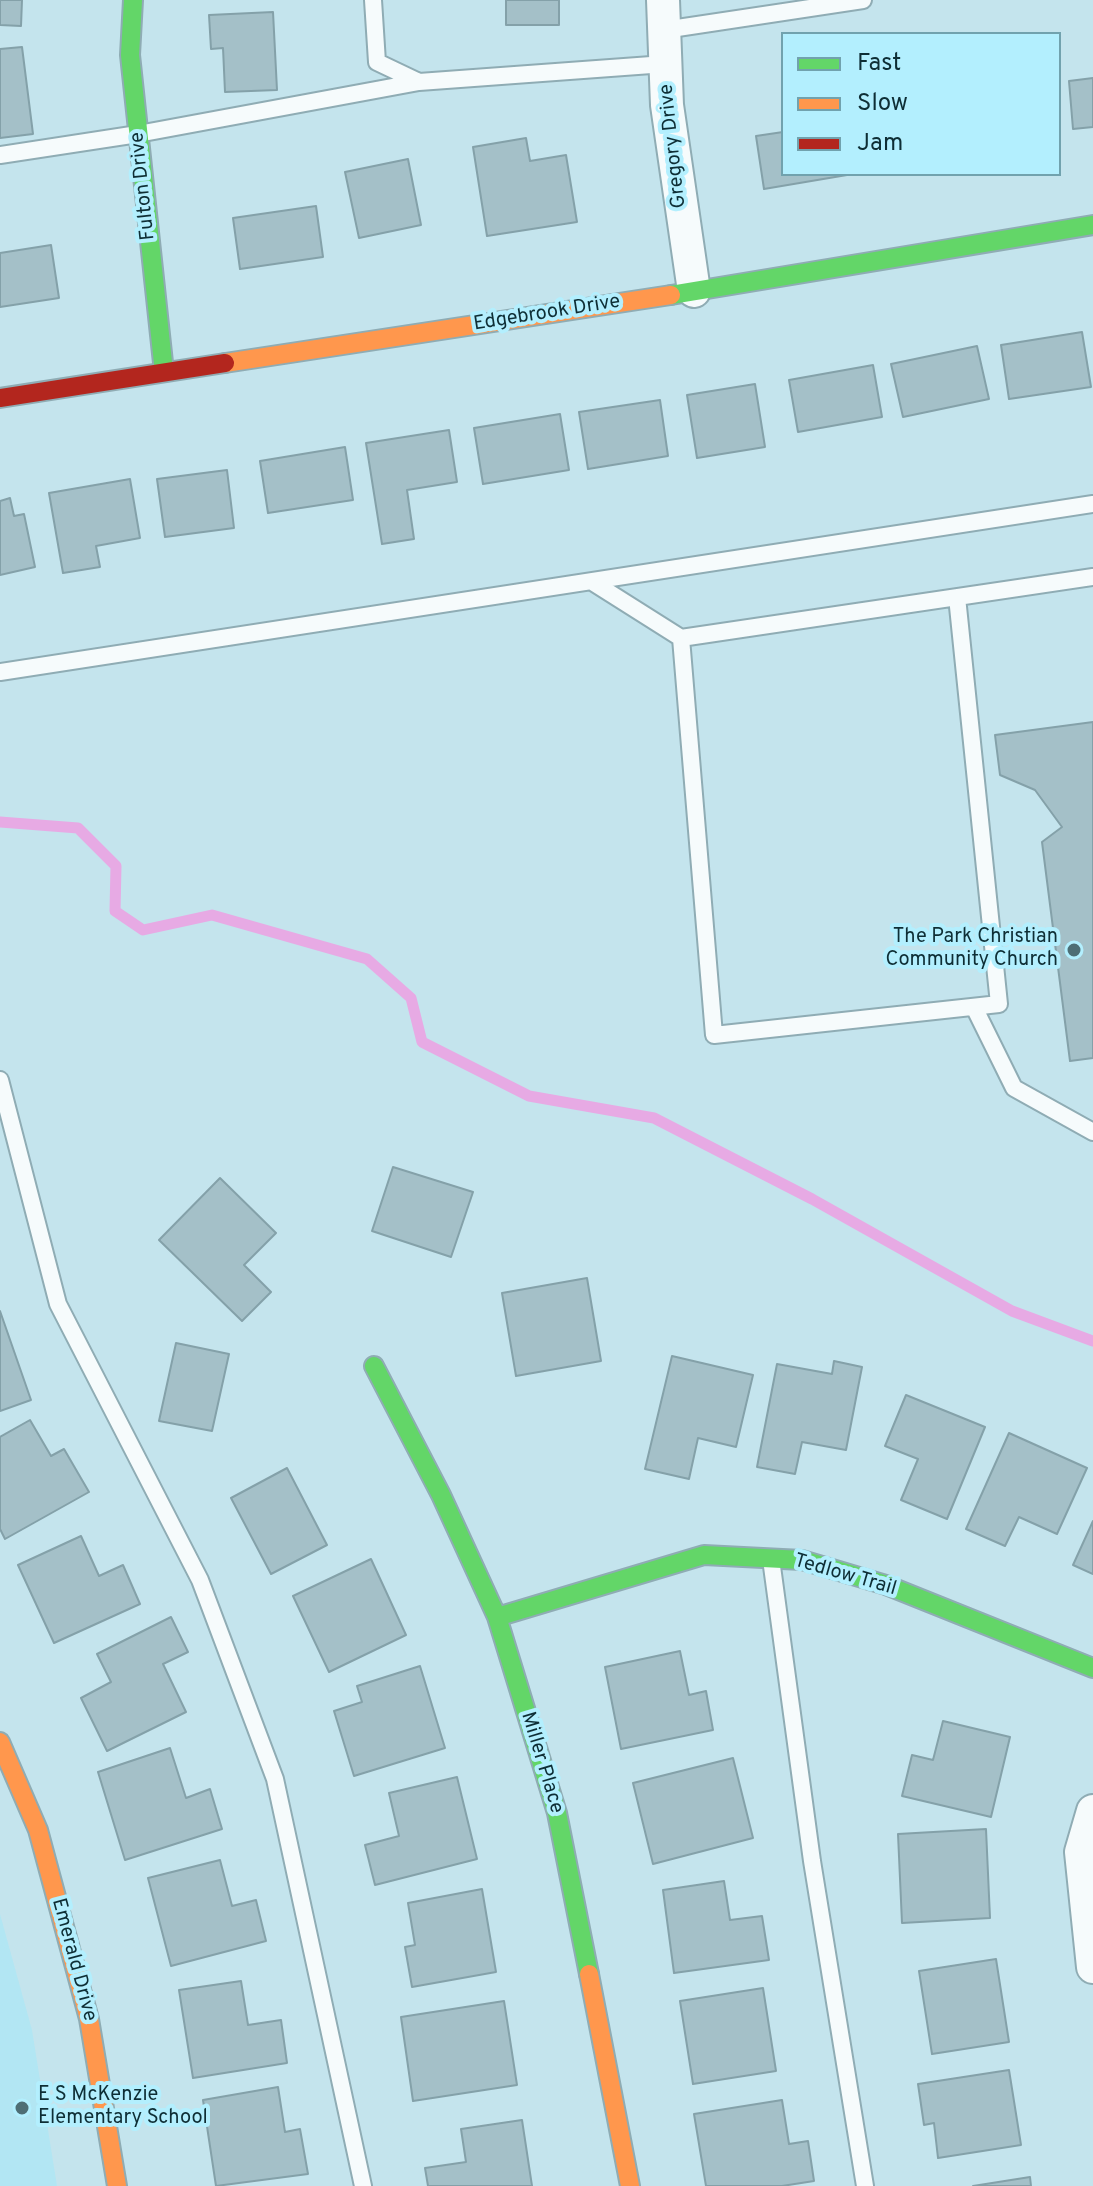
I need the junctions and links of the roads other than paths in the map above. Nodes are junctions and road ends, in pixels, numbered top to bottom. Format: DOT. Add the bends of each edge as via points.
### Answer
graph roads {
  1 [pos="133,0"];
  2 [pos="373,0"];
  3 [pos="863,0"];
  4 [pos="664,15"];
  5 [pos="665,64"];
  6 [pos="419,82"];
  7 [pos="138,134"];
  8 [pos="0,155"];
  9 [pos="1093,225"];
  10 [pos="694,291"];
  11 [pos="164,372"];
  12 [pos="0,398"];
  13 [pos="1093,504"];
  14 [pos="1093,577"];
  15 [pos="594,583"];
  16 [pos="957,597"];
  17 [pos="681,638"];
  18 [pos="0,672"];
  19 [pos="974,1007"];
  20 [pos="0,1080"];
  21 [pos="1093,1132"];
  22 [pos="374,1366"];
  23 [pos="771,1558"];
  24 [pos="497,1617"];
  25 [pos="1093,1668"];
  26 [pos="0,1742"];
  27 [pos="1093,1811"];
  28 [pos="1093,1967"];
  29 [pos="117,2186"];
  30 [pos="363,2186"];
  31 [pos="630,2186"];
  32 [pos="865,2186"];
  1 -- 7 [label="street, Fulton Drive" via="130,55"];
  2 -- 6 [label="lane" via="377,62"];
  3 -- 4 [label="lane"];
  4 -- 5 [label="street, Gregory Drive"];
  5 -- 6 [label="lane"];
  5 -- 10 [label="street, Gregory Drive" via="675,175"];
  6 -- 7 [label="lane"];
  7 -- 8 [label="lane"];
  7 -- 11 [label="street, Fulton Drive"];
  9 -- 10 [label="street, Edgebrook Drive"];
  10 -- 11 [label="street, Edgebrook Drive"];
  11 -- 12 [label="street, Edgebrook Drive"];
  13 -- 15 [label="lane"];
  14 -- 16 [label="lane"];
  15 -- 17 [label="lane"];
  15 -- 18 [label="lane"];
  16 -- 17 [label="lane"];
  16 -- 19 [label="lane" via="999,1004"];
  17 -- 19 [label="lane" via="714,1035"];
  19 -- 21 [label="lane" via="1014,1088"];
  20 -- 30 [label="lane" via="58,1304 200,1580 275,1779"];
  22 -- 24 [label="street, Miller Place"];
  23 -- 24 [label="street, Tedlow Trail" via="704,1555"];
  23 -- 25 [label="street, Tedlow Trail" via="802,1560 886,1585"];
  23 -- 32 [label="lane" via="812,1861"];
  24 -- 31 [label="street, Miller Place" via="557,1813"];
  26 -- 29 [label="street, Emerald Drive" via="38,1830 89,2019"];
  27 -- 28 [label="street" via="1081,1852"];
}
